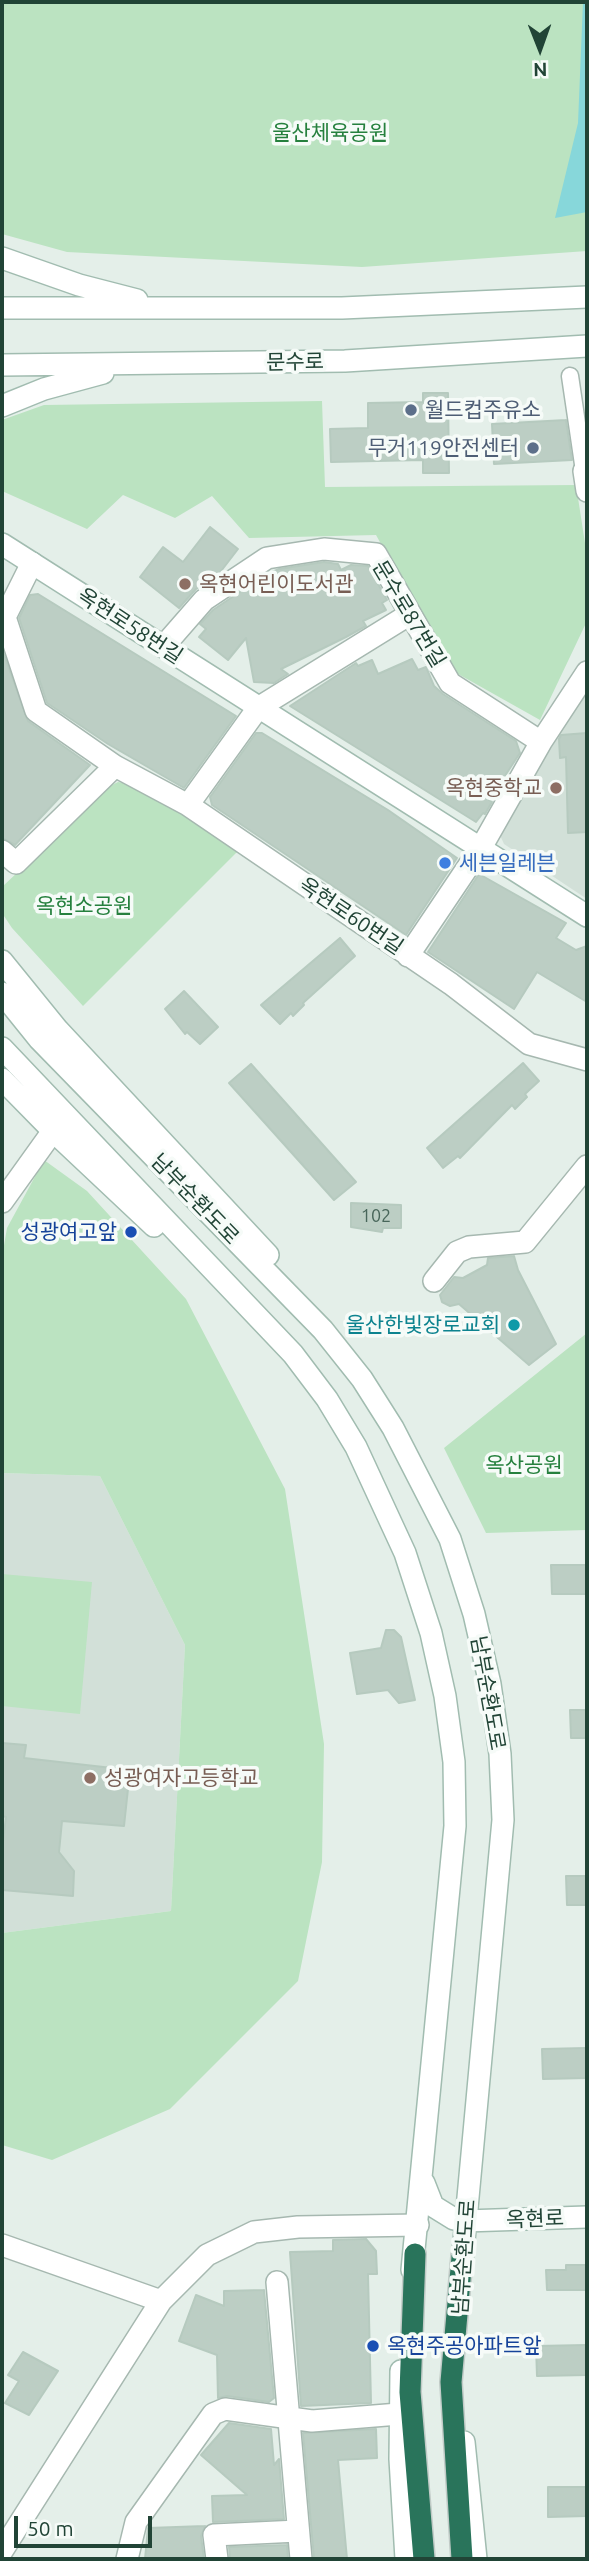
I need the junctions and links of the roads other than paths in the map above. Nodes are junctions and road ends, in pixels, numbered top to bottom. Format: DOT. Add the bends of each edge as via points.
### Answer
graph roads {
  1 [pos="2,258"];
  2 [pos="587,298"];
  3 [pos="2,308"];
  4 [pos="195,309"];
  5 [pos="587,346"];
  6 [pos="146,364"];
  7 [pos="2,365"];
  8 [pos="570,376"];
  9 [pos="2,406"];
  10 [pos="586,478"];
  11 [pos="2,544"];
  12 [pos="32,563"];
  13 [pos="410,614"];
  14 [pos="163,647"];
  15 [pos="587,672"];
  16 [pos="258,708"];
  17 [pos="541,742"];
  18 [pos="115,766"];
  19 [pos="188,805"];
  20 [pos="482,846"];
  21 [pos="9,857"];
  22 [pos="587,916"];
  23 [pos="408,956"];
  24 [pos="2,961"];
  25 [pos="2,993"];
  26 [pos="2,1048"];
  27 [pos="587,1060"];
  28 [pos="2,1079"];
  29 [pos="53,1131"];
  30 [pos="587,1166"];
  31 [pos="2,1202"];
  32 [pos="434,1281"];
  33 [pos="362,1379"];
  34 [pos="327,1399"];
  35 [pos="422,2178"];
  36 [pos="587,2217"];
  37 [pos="465,2221"];
  38 [pos="418,2225"];
  39 [pos="2,2245"];
  40 [pos="415,2254"];
  41 [pos="462,2257"];
  42 [pos="276,2282"];
  43 [pos="161,2301"];
  44 [pos="399,2414"];
  45 [pos="288,2420"];
  46 [pos="298,2531"];
  47 [pos="2,2551"];
  48 [pos="127,2559"];
  49 [pos="217,2559"];
  50 [pos="301,2559"];
  51 [pos="406,2559"];
  52 [pos="424,2559"];
  53 [pos="462,2559"];
  54 [pos="477,2559"];
  1 -- 4 [label="main road" via="115,295"];
  2 -- 4 [label="main road" via="476,305"];
  3 -- 4 [label="main road"];
  5 -- 6 [label="main road, 문수로" via="358,360"];
  6 -- 7 [label="main road, 문수로"];
  6 -- 9 [label="main road" via="44,389"];
  8 -- 10 [label="street"];
  11 -- 12 [label="main road, 옥현로58번길"];
  12 -- 14 [label="main road, 옥현로58번길"];
  12 -- 18 [label="main road, 옥현로60번길" via="5,617 36,710"];
  13 -- 14 [label="main road, 문수로87번길" via="376,554 324,549 267,558 204,600"];
  13 -- 16 [label="main road"];
  13 -- 17 [label="main road, 문수로87번길" via="450,683"];
  14 -- 16 [label="main road, 옥현로58번길"];
  15 -- 17 [label="main road"];
  16 -- 19 [label="main road"];
  16 -- 20 [label="main road, 옥현로58번길"];
  17 -- 20 [label="main road"];
  18 -- 19 [label="main road, 옥현로60번길"];
  18 -- 21 [label="main road"];
  19 -- 23 [label="main road, 옥현로60번길"];
  20 -- 22 [label="main road, 옥현로58번길"];
  20 -- 23 [label="main road"];
  23 -- 27 [label="main road, 옥현로60번길" via="529,1044"];
  24 -- 33 [label="main road" via="58,1030 295,1285"];
  25 -- 33 [label="main road, 남부순환도로" via="39,1040 323,1331"];
  26 -- 34 [label="main road, 남부순환도로" via="265,1324"];
  28 -- 29 [label="main road"];
  29 -- 31 [label="main road"];
  29 -- 34 [label="main road" via="246,1312"];
  30 -- 32 [label="main road" via="525,1242 457,1252"];
  33 -- 37 [label="main road, 남부순환도로" via="393,1428 450,1539 488,1672 500,1754 499,1889"];
  34 -- 35 [label="main road, 남부순환도로" via="356,1447 405,1553 431,1633 454,1762 455,1826"];
  35 -- 37 [label="main road, 옥현로" via="432,2206 443,2215"];
  35 -- 38 [label="main road, 남부순환도로"];
  36 -- 37 [label="main road, 옥현로"];
  37 -- 41 [label="main road, 남부순환도로"];
  38 -- 40 [label="main road, 남부순환도로"];
  38 -- 43 [label="main road" via="254,2232 207,2255"];
  39 -- 43 [label="main road"];
  40 -- 44 [label="main road, 남부순환도로"];
  40 -- 52 [label="highway" via="410,2380"];
  41 -- 53 [label="highway" via="451,2382"];
  41 -- 54 [label="main road, 남부순환도로" via="460,2380"];
  42 -- 45 [label="main road"];
  43 -- 47 [label="main road"];
  44 -- 45 [label="main road"];
  44 -- 51 [label="main road, 남부순환도로"];
  45 -- 46 [label="main road"];
  45 -- 48 [label="main road" via="225,2409 213,2414 136,2522"];
  46 -- 49 [label="main road" via="215,2536"];
  46 -- 50 [label="main road"];
}
